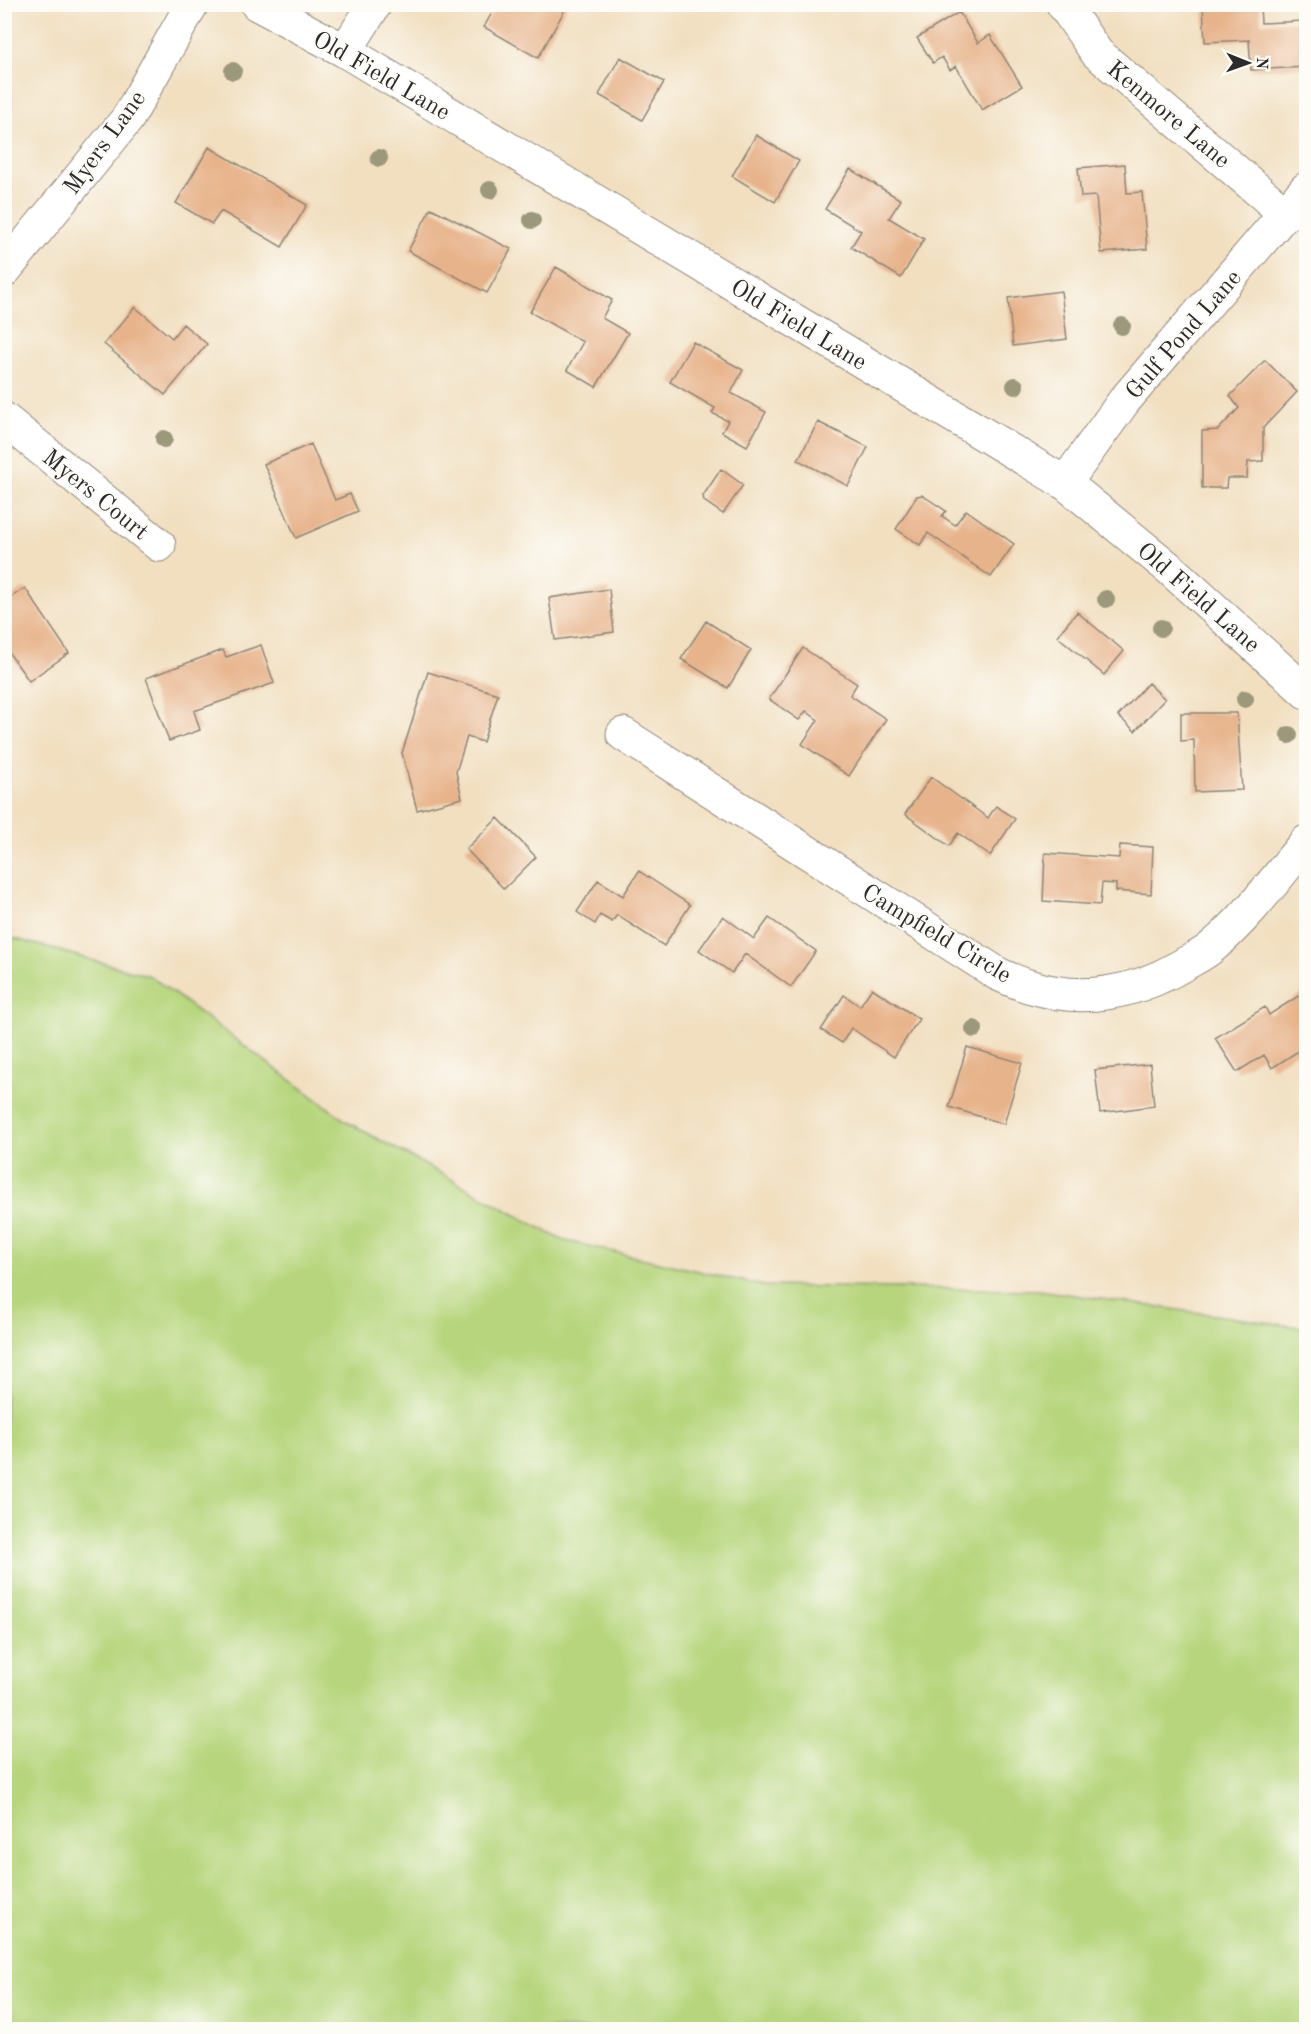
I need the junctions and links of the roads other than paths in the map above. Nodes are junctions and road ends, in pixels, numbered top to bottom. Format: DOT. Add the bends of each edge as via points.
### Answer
graph roads {
  1 [pos="192,4"];
  2 [pos="257,4"];
  3 [pos="375,4"];
  4 [pos="1063,4"];
  5 [pos="345,51"];
  6 [pos="1306,189"];
  7 [pos="1286,214"];
  8 [pos="4,271"];
  9 [pos="4,419"];
  10 [pos="1065,483"];
  11 [pos="159,545"];
  12 [pos="1306,692"];
  13 [pos="623,734"];
  14 [pos="1306,842"];
  1 -- 8 [label="street, Myers Lane" via="128,118"];
  2 -- 5 [label="street, Old Field Lane"];
  3 -- 5 [label="street"];
  4 -- 7 [label="street, Kenmore Lane" via="1097,53"];
  5 -- 10 [label="street, Old Field Lane"];
  6 -- 7 [label="street, Gulf Pond Lane"];
  7 -- 10 [label="street, Gulf Pond Lane" via="1124,401"];
  9 -- 11 [label="street, Myers Court"];
  10 -- 12 [label="street, Old Field Lane" via="1170,569"];
  13 -- 14 [label="street, Campfield Circle" via="998,974 1033,988 1068,994 1133,988 1210,948 1243,917"];
}
